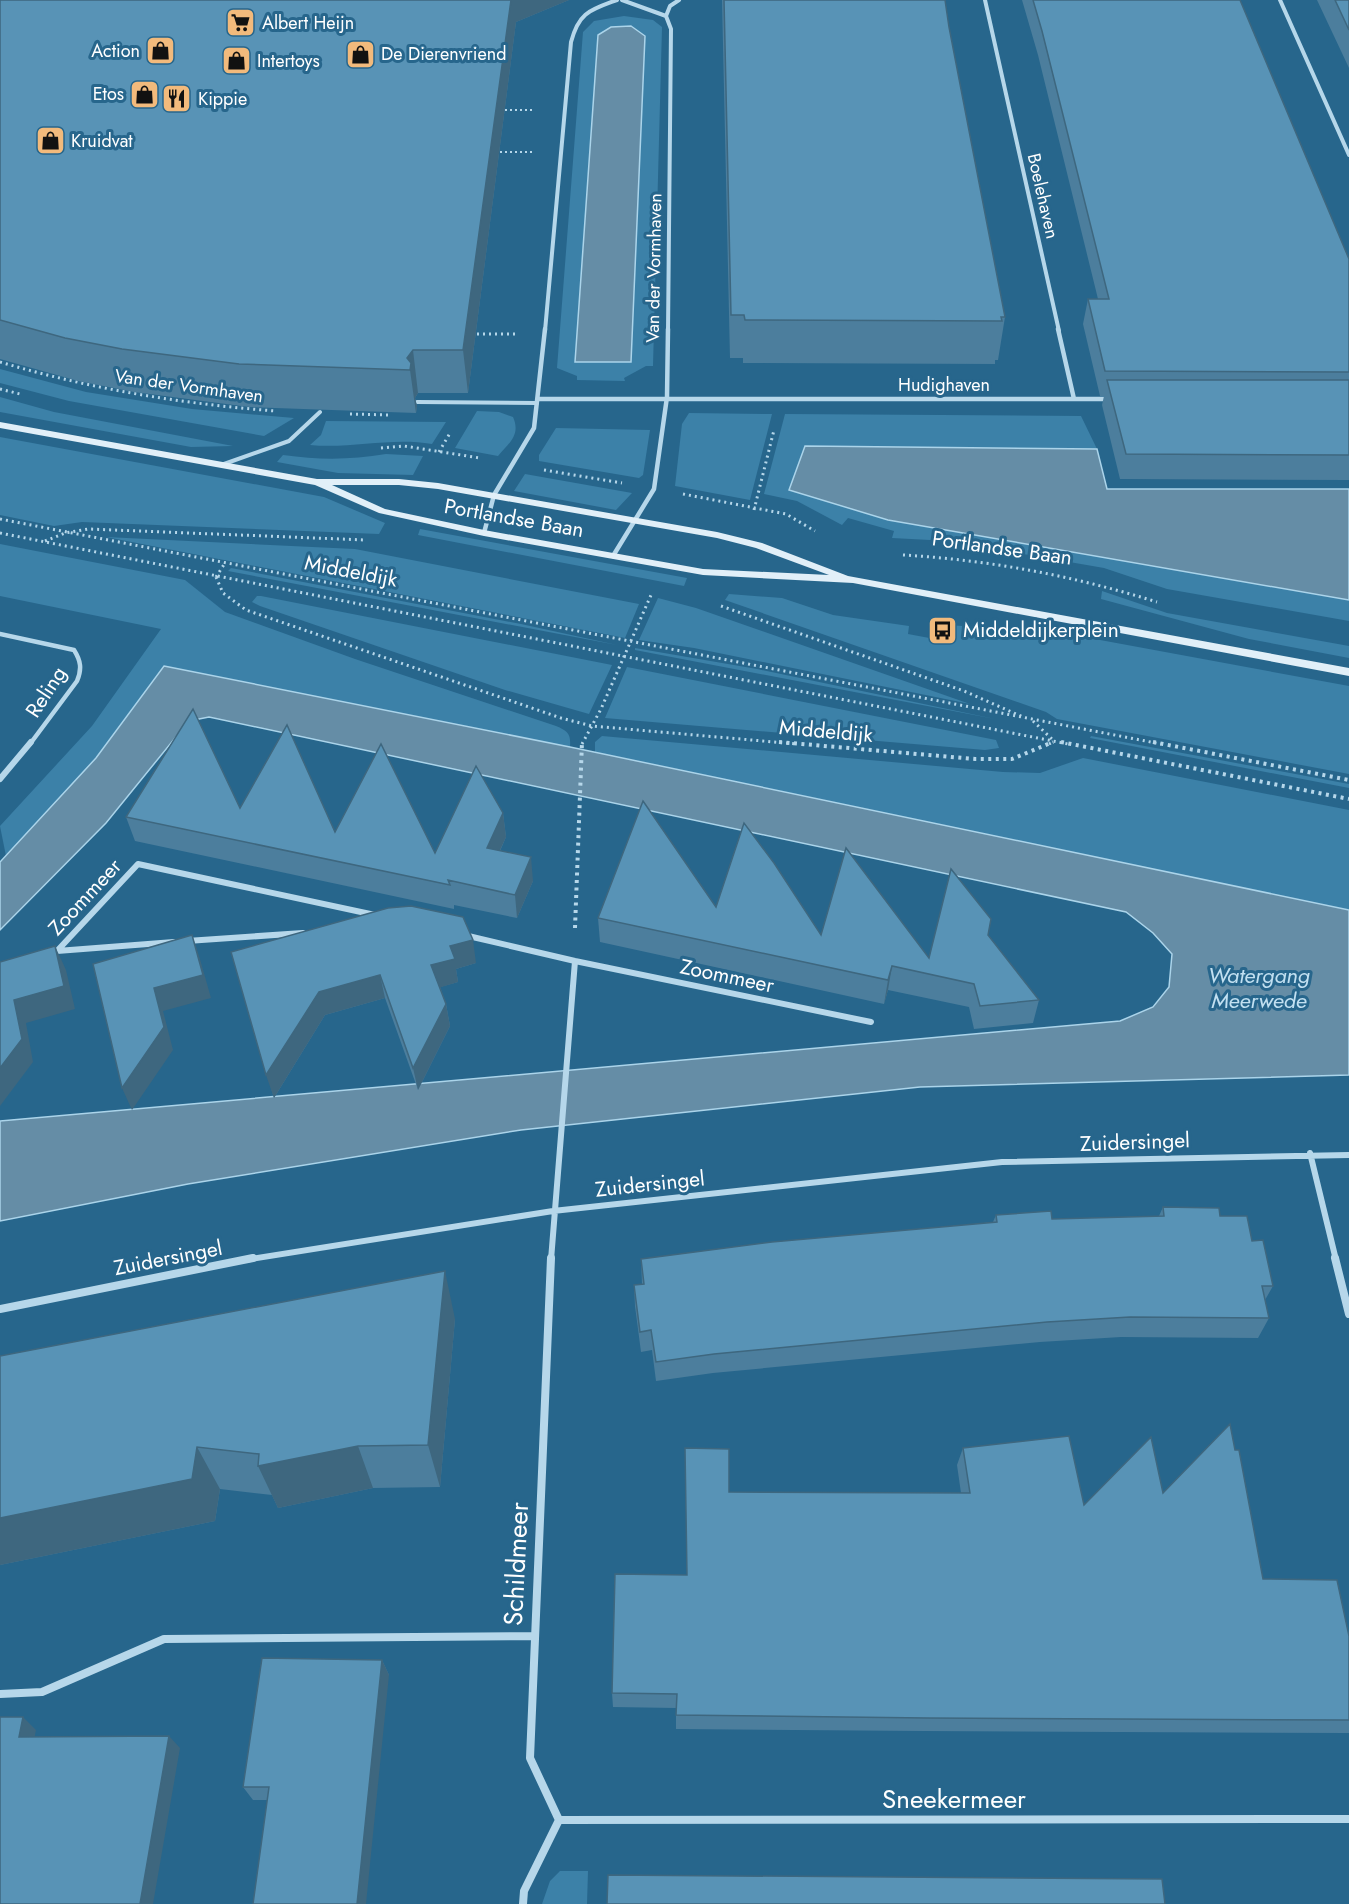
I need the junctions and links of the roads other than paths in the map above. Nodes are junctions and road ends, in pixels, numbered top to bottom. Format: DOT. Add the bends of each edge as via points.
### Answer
graph roads {
  1 [pos="617,0"];
  2 [pos="622,0"];
  3 [pos="678,0"];
  4 [pos="985,0"];
  5 [pos="1280,0"];
  6 [pos="666,16"];
  7 [pos="1349,155"];
  8 [pos="668,397"];
  9 [pos="1074,399"];
  10 [pos="1116,399"];
  11 [pos="538,401"];
  12 [pos="417,402"];
  13 [pos="320,412"];
  14 [pos="0,425"];
  15 [pos="221,465"];
  16 [pos="317,482"];
  17 [pos="495,495"];
  18 [pos="636,521"];
  19 [pos="484,533"];
  20 [pos="613,556"];
  21 [pos="853,580"];
  22 [pos="0,634"];
  23 [pos="1349,672"];
  24 [pos="0,779"];
  25 [pos="386,917"];
  26 [pos="315,932"];
  27 [pos="453,932"];
  28 [pos="575,961"];
  29 [pos="871,1022"];
  30 [pos="1311,1153"];
  31 [pos="1349,1155"];
  32 [pos="553,1211"];
  33 [pos="0,1309"];
  34 [pos="1349,1314"];
  35 [pos="534,1636"];
  36 [pos="0,1694"];
  37 [pos="1349,1819"];
  38 [pos="559,1820"];
  39 [pos="523,1904"];
  1 -- 11 [label="street" via="576,21"];
  2 -- 6 [label="street"];
  3 -- 6 [label="street"];
  4 -- 9 [label="street, Boelehaven"];
  5 -- 7 [label="street"];
  6 -- 8 [label="street, Van der Vormhaven" via="671,29"];
  8 -- 9 [label="street, Hudighaven"];
  8 -- 11 [label="street, Hudighaven"];
  8 -- 18 [label="street, Van der Vormhaven" via="654,489"];
  9 -- 10 [label="street, Hudighaven"];
  11 -- 12 [label="lane"];
  11 -- 17 [label="street" via="534,428"];
  13 -- 15 [label="lane" via="289,441"];
  14 -- 15 [label="street, Portlandse Baan"];
  15 -- 16 [label="street, Portlandse Baan"];
  16 -- 17 [label="street, Portlandse Baan" via="399,483"];
  16 -- 19 [label="street, Portlandse Baan" via="382,511"];
  17 -- 18 [label="street, Portlandse Baan"];
  17 -- 19 [label="street"];
  18 -- 20 [label="street, Van der Vormhaven"];
  18 -- 21 [label="street, Portlandse Baan" via="741,540"];
  19 -- 20 [label="street, Portlandse Baan"];
  20 -- 21 [label="street, Portlandse Baan" via="727,574"];
  21 -- 23 [label="street, Portlandse Baan"];
  22 -- 24 [label="street, Reling" via="74,650 80,660 80,675"];
  25 -- 26 [label="street, Zoommeer" via="138,864 57,951"];
  27 -- 28 [label="street, Zoommeer"];
  28 -- 29 [label="street, Zoommeer"];
  28 -- 32 [label="street"];
  30 -- 31 [label="street, Zuidersingel"];
  30 -- 32 [label="street, Zuidersingel" via="1002,1162"];
  30 -- 34 [label="street"];
  32 -- 33 [label="street, Zuidersingel" via="216,1264"];
  32 -- 35 [label="street, Schildmeer"];
  35 -- 36 [label="street" via="164,1639 42,1692"];
  35 -- 38 [label="street, Schildmeer" via="530,1758"];
  37 -- 38 [label="street, Sneekermeer"];
  38 -- 39 [label="street" via="524,1891"];
}
